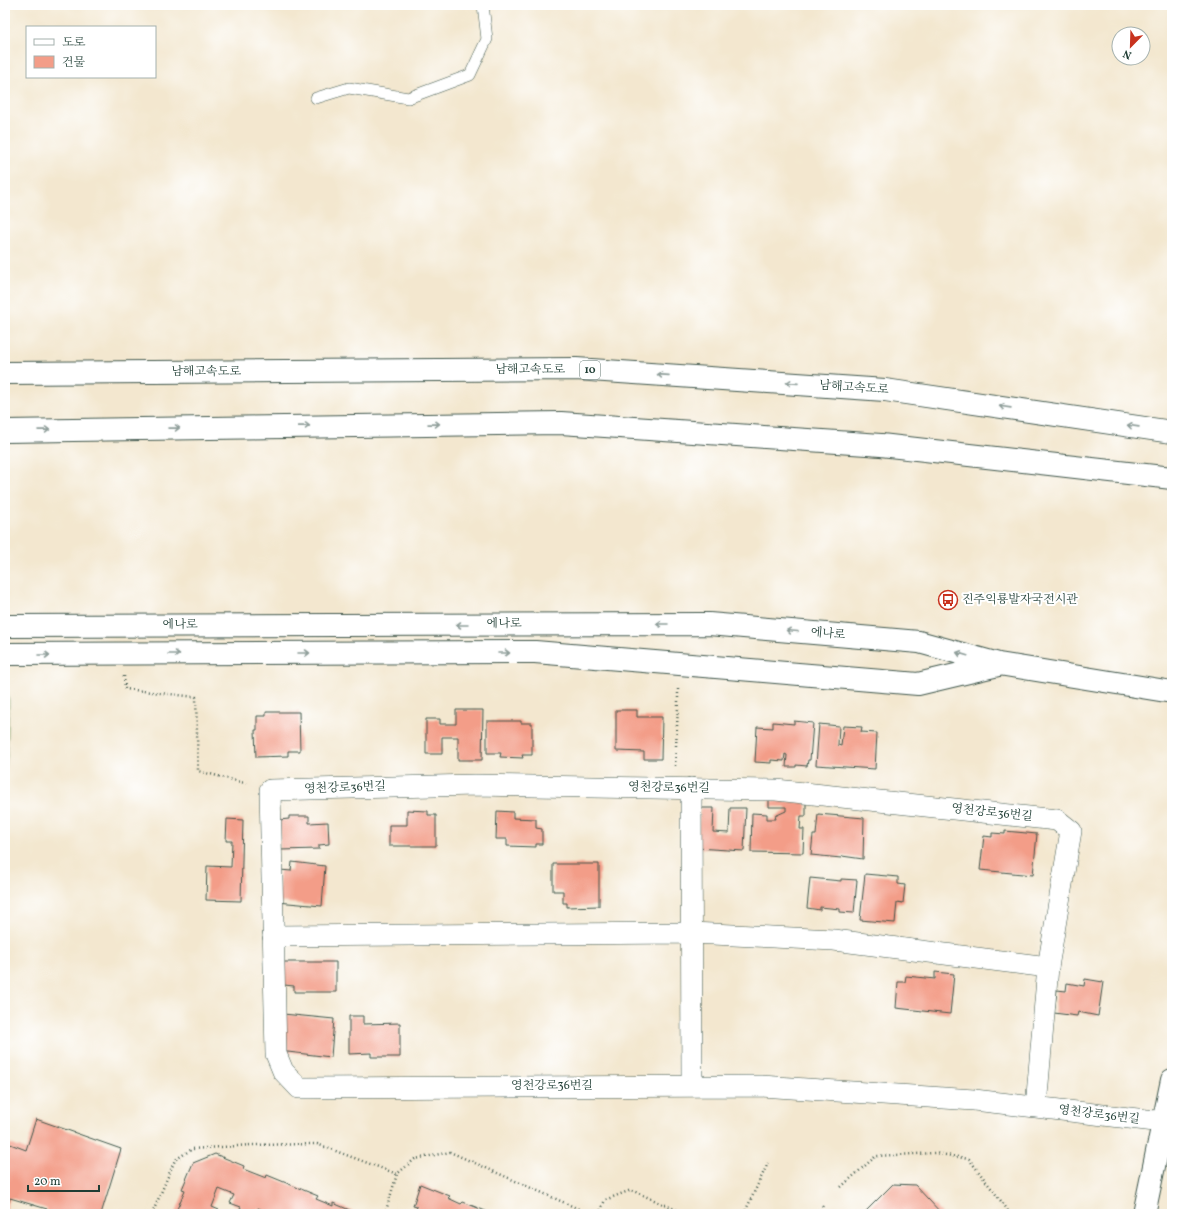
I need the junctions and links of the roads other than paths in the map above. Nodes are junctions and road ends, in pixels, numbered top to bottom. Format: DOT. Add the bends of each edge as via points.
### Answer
graph roads {
  1 [pos="483,5"];
  2 [pos="316,98"];
  3 [pos="5,373"];
  4 [pos="5,431"];
  5 [pos="1172,432"];
  6 [pos="1172,478"];
  7 [pos="5,626"];
  8 [pos="5,654"];
  9 [pos="999,664"];
  10 [pos="1172,692"];
  11 [pos="683,788"];
  12 [pos="692,933"];
  13 [pos="273,936"];
  14 [pos="1048,967"];
  15 [pos="1172,1080"];
  16 [pos="692,1085"];
  17 [pos="1036,1107"];
  18 [pos="1168,1123"];
  19 [pos="1144,1214"];
  1 -- 2 [label="lane" via="488,39 470,75 408,98 349,88"];
  5 -- 3 [label="main road, 남해고속도로 / 10, one-way" via="885,390 576,369"];
  4 -- 6 [label="main road, one-way" via="561,422 881,445"];
  9 -- 7 [label="main road, 에나로, one-way" via="919,642 709,624"];
  8 -- 9 [label="main road, 에나로, one-way" via="535,652 918,684"];
  9 -- 10 [label="main road, 에나로"];
  11 -- 12 [label="street"];
  11 -- 13 [label="street, 영천강로36번길" via="475,784 270,790"];
  11 -- 14 [label="street, 영천강로36번길" via="776,790 1057,820 1071,831"];
  12 -- 13 [label="street"];
  12 -- 14 [label="street" via="834,940"];
  12 -- 16 [label="street"];
  13 -- 16 [label="street, 영천강로36번길" via="276,1054 283,1071 299,1088"];
  14 -- 17 [label="street, 영천강로36번길"];
  15 -- 18 [label="main road"];
  16 -- 17 [label="street, 영천강로36번길" via="761,1086 974,1100"];
  17 -- 18 [label="street, 영천강로36번길"];
  18 -- 19 [label="main road"];
}
